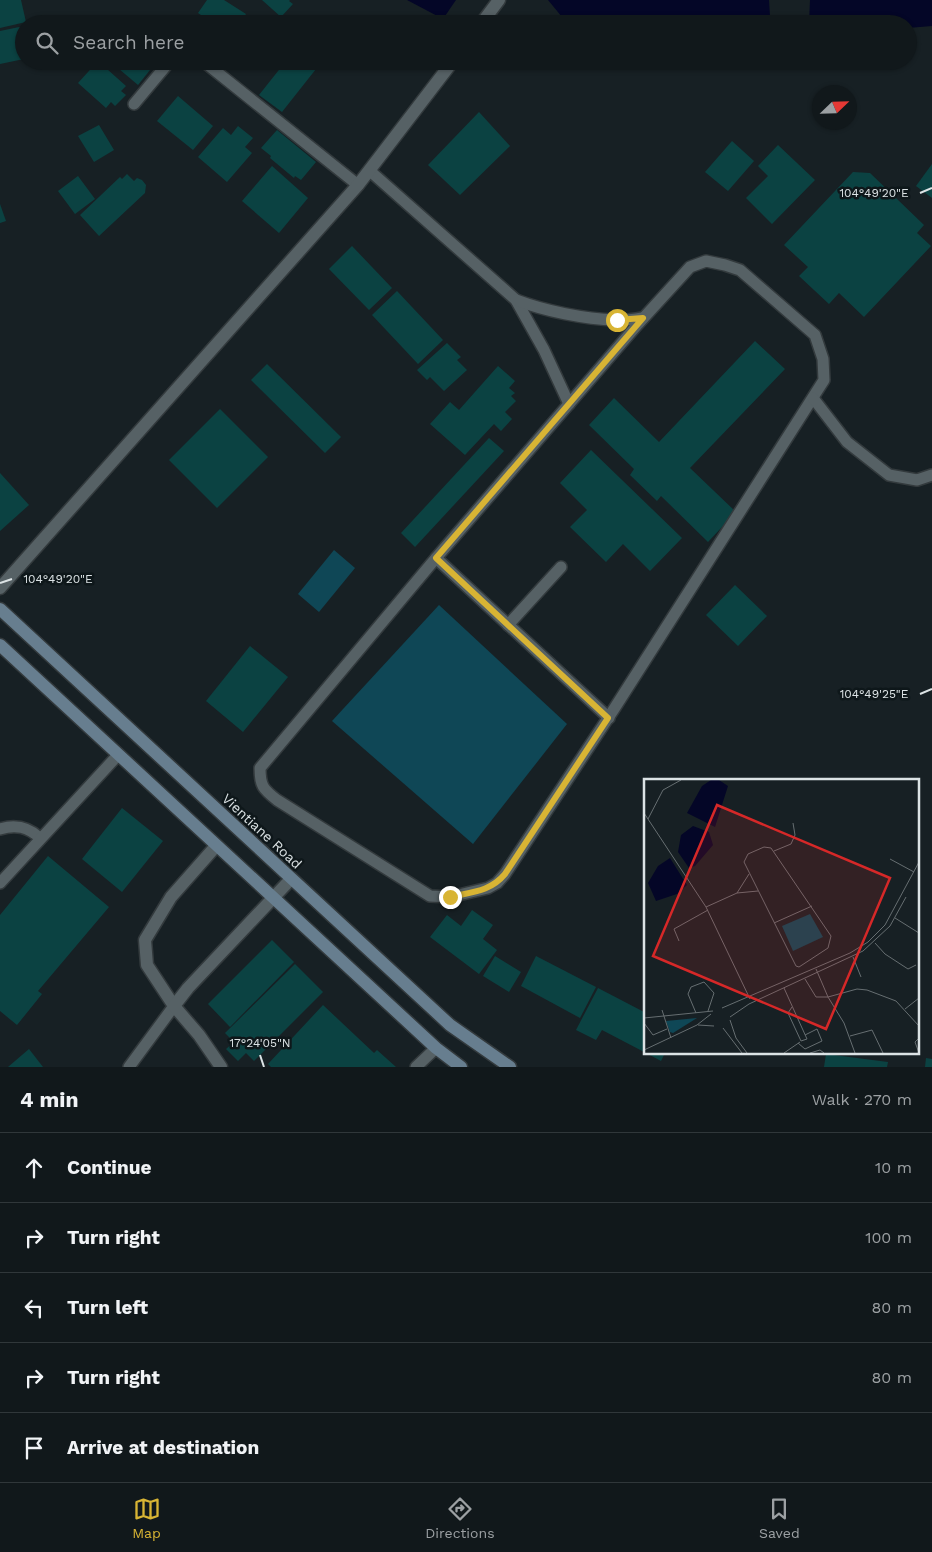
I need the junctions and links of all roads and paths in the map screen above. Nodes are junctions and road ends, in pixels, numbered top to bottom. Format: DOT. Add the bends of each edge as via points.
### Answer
graph roads {
  1 [pos="499,0"];
  2 [pos="488,15"];
  3 [pos="162,70"];
  4 [pos="214,70"];
  5 [pos="446,70"];
  6 [pos="134,104"];
  7 [pos="370,171"];
  8 [pos="358,184"];
  9 [pos="516,300"];
  10 [pos="643,318"];
  11 [pos="813,398"];
  12 [pos="569,404"];
  13 [pos="932,475"];
  14 [pos="436,558"];
  15 [pos="561,567"];
  16 [pos="0,588"];
  17 [pos="0,609"];
  18 [pos="508,625"];
  19 [pos="0,645"];
  20 [pos="608,718"];
  21 [pos="118,755"];
  22 [pos="0,829"];
  23 [pos="40,838"];
  24 [pos="216,846"];
  25 [pos="291,879"];
  26 [pos="0,883"];
  27 [pos="272,898"];
  28 [pos="174,1006"];
  29 [pos="436,1048"];
  30 [pos="129,1067"];
  31 [pos="221,1067"];
  32 [pos="416,1067"];
  33 [pos="461,1067"];
  34 [pos="510,1067"];
  1 -- 2 [label="street"];
  3 -- 6 [label="lane"];
  4 -- 8 [label="lane"];
  5 -- 7 [label="street"];
  7 -- 8 [label="street"];
  7 -- 9 [label="lane"];
  8 -- 16 [label="street"];
  9 -- 10 [label="lane" via="535,307 590,317"];
  9 -- 12 [label="lane"];
  10 -- 11 [label="lane" via="690,267 706,261 740,270 814,335 823,359 824,380"];
  10 -- 12 [label="lane"];
  11 -- 13 [label="lane" via="847,442 889,475 917,480"];
  11 -- 20 [label="lane"];
  12 -- 14 [label="lane"];
  14 -- 18 [label="lane"];
  14 -- 20 [label="lane" via="260,768 264,790 430,896 450,897 488,888 505,874"];
  15 -- 18 [label="lane"];
  17 -- 25 [label="main road, Vientiane Road"];
  18 -- 20 [label="lane"];
  19 -- 21 [label="main road"];
  21 -- 23 [label="lane"];
  21 -- 24 [label="main road"];
  22 -- 23 [label="lane" via="18,827 31,830"];
  23 -- 26 [label="lane"];
  24 -- 27 [label="main road"];
  24 -- 28 [label="street" via="171,897 145,940 147,965"];
  25 -- 27 [label="street"];
  25 -- 34 [label="main road, Vientiane Road" via="450,1025"];
  27 -- 28 [label="street"];
  27 -- 29 [label="main road"];
  28 -- 30 [label="lane"];
  28 -- 31 [label="street"];
  29 -- 32 [label="lane"];
  29 -- 33 [label="main road"];
}
